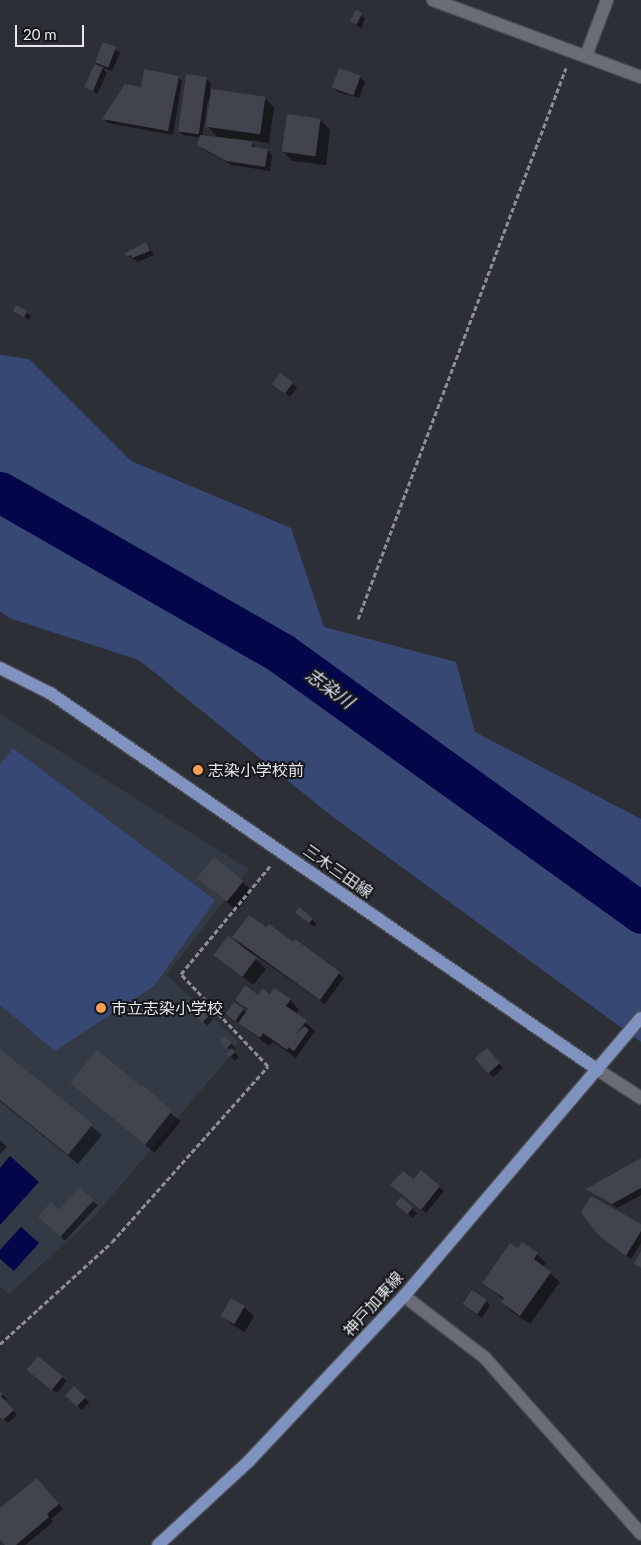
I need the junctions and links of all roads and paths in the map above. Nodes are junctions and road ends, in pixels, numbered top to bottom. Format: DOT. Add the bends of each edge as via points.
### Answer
graph roads {
  1 [pos="433,0"];
  2 [pos="607,0"];
  3 [pos="572,51"];
  4 [pos="586,56"];
  5 [pos="641,77"];
  6 [pos="358,619"];
  7 [pos="0,668"];
  8 [pos="282,852"];
  9 [pos="641,1018"];
  10 [pos="598,1070"];
  11 [pos="641,1098"];
  12 [pos="404,1296"];
  13 [pos="0,1344"];
  14 [pos="641,1534"];
  15 [pos="158,1545"];
  1 -- 3 [label="street"];
  2 -- 4 [label="street"];
  3 -- 4 [label="street"];
  3 -- 6 [label="path"];
  4 -- 5 [label="street"];
  7 -- 8 [label="main road, 三木三田線" via="50,694"];
  8 -- 10 [label="main road, 三木三田線"];
  8 -- 13 [label="path" via="181,974 268,1066 112,1242"];
  9 -- 10 [label="main road"];
  10 -- 11 [label="street"];
  10 -- 12 [label="main road, 神戸加東線"];
  12 -- 14 [label="street" via="485,1358"];
  12 -- 15 [label="main road, 神戸加東線" via="249,1461"];
}
